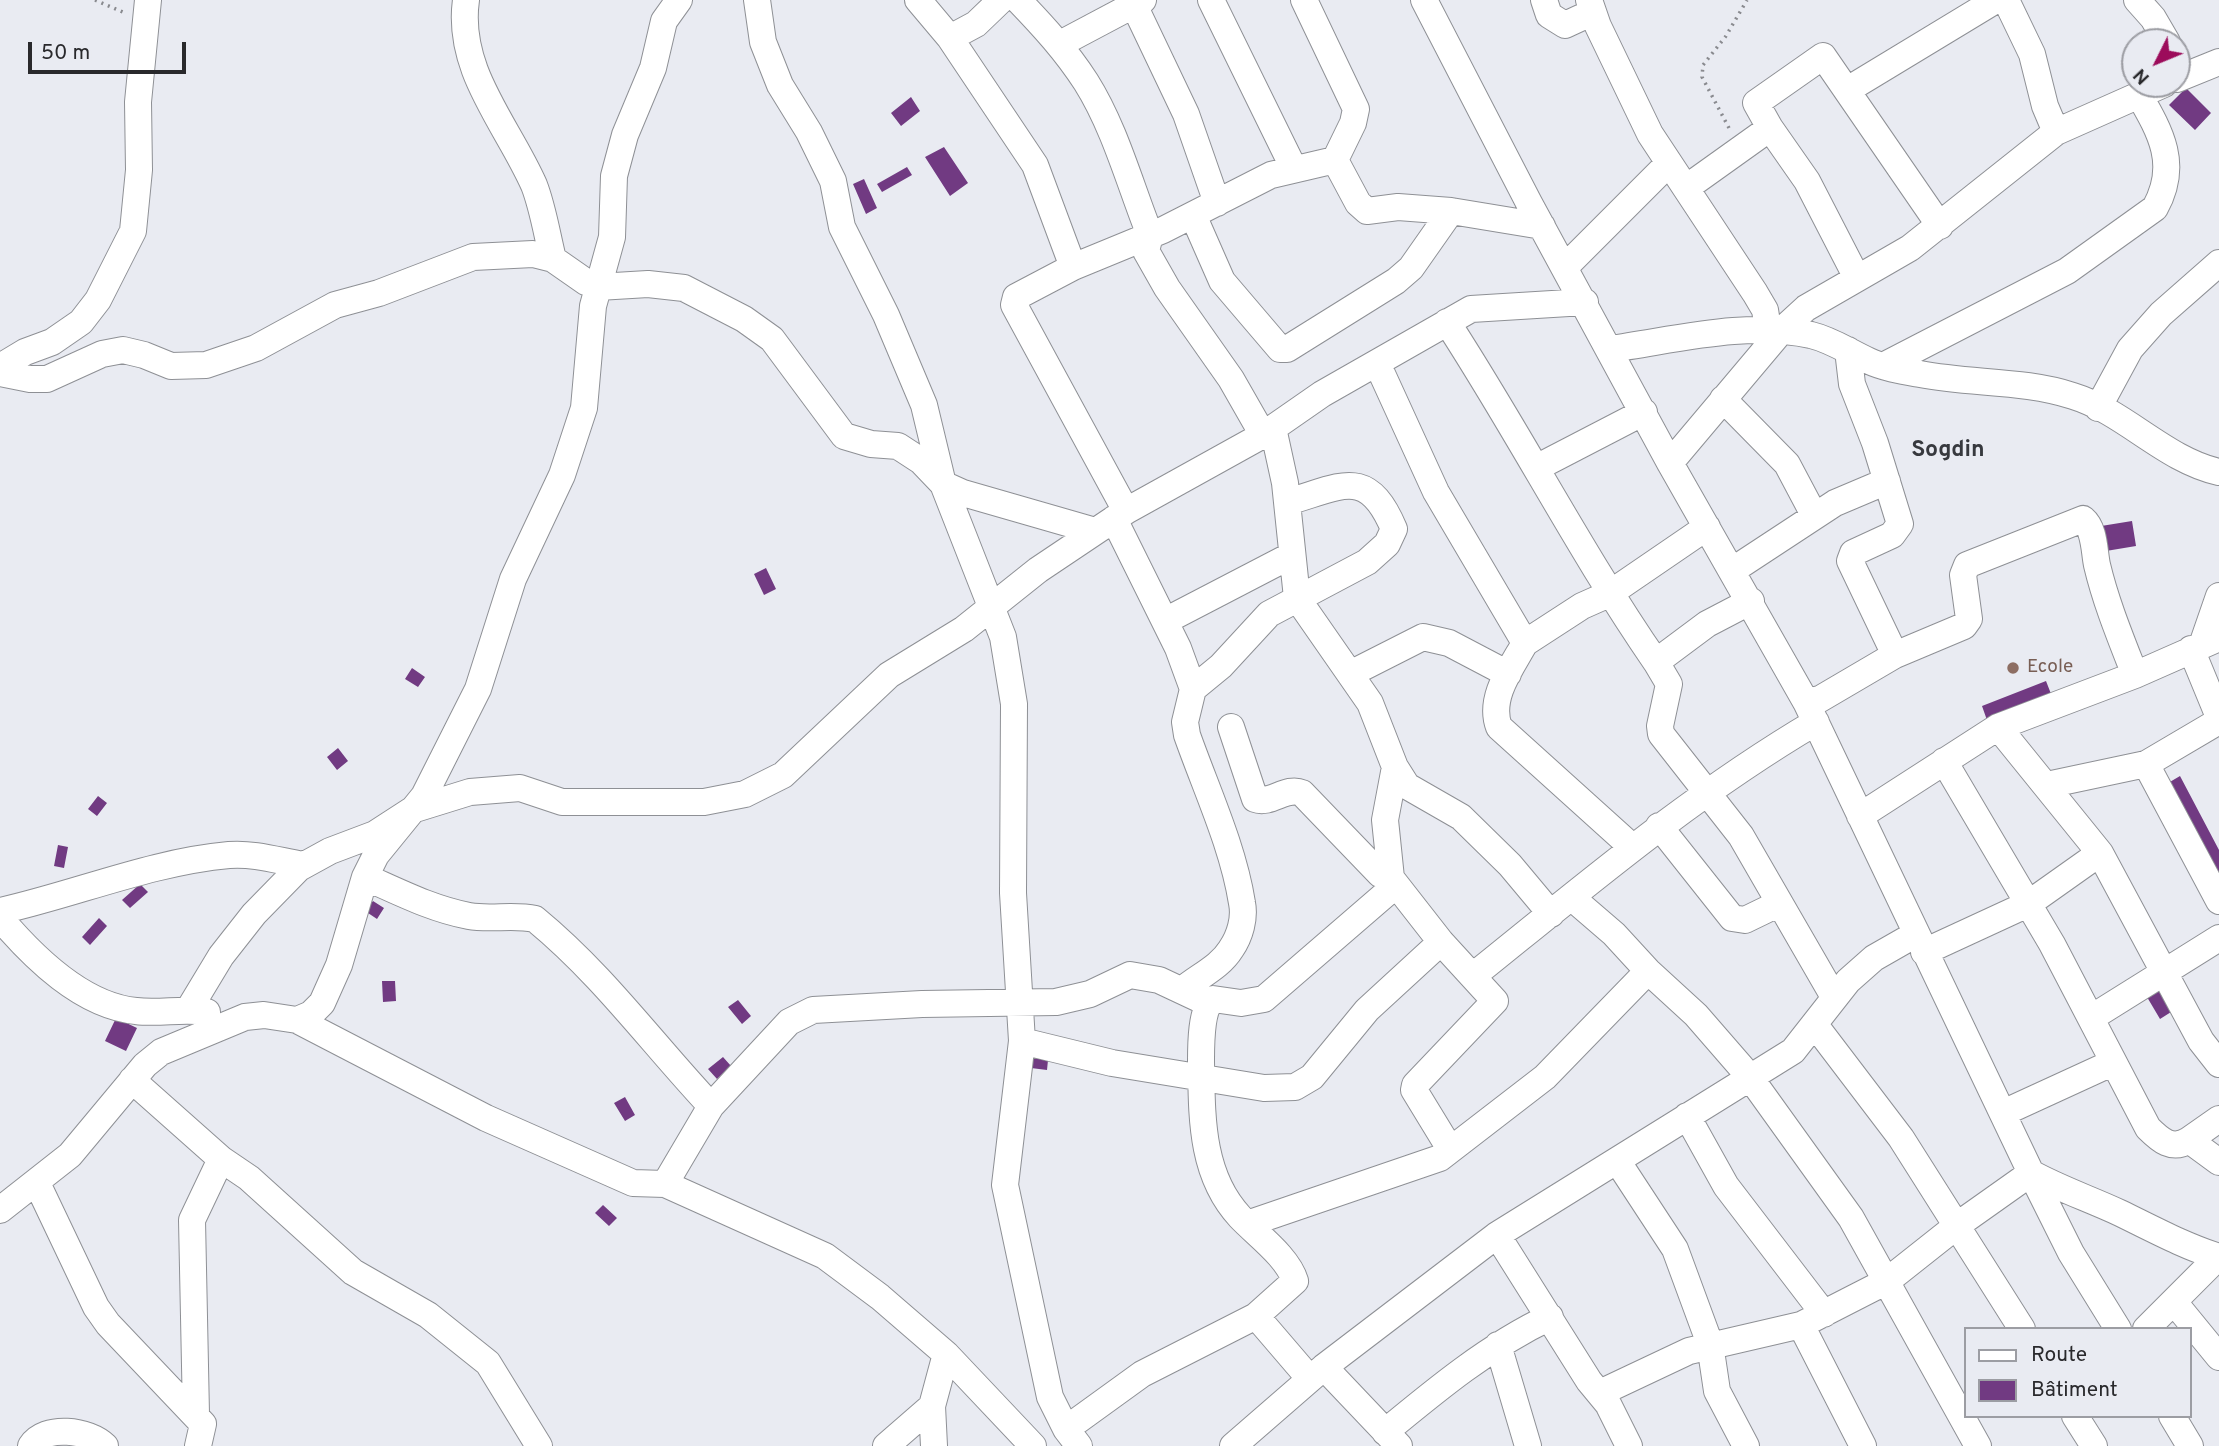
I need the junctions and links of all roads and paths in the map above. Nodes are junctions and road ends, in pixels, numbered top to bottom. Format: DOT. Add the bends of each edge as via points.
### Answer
graph roads {
  1 [pos="95,0"];
  2 [pos="466,0"];
  3 [pos="679,0"];
  4 [pos="757,0"];
  5 [pos="918,0"];
  6 [pos="1001,0"];
  7 [pos="1018,0"];
  8 [pos="1211,0"];
  9 [pos="1304,0"];
  10 [pos="1424,0"];
  11 [pos="1544,0"];
  12 [pos="1747,0"];
  13 [pos="1996,0"];
  14 [pos="2006,0"];
  15 [pos="2137,0"];
  16 [pos="1138,3"];
  17 [pos="1591,6"];
  18 [pos="147,11"];
  19 [pos="2159,28"];
  20 [pos="950,38"];
  21 [pos="1060,44"];
  22 [pos="2219,62"];
  23 [pos="2191,70"];
  24 [pos="1849,89"];
  25 [pos="2132,98"];
  26 [pos="2141,98"];
  27 [pos="1770,128"];
  28 [pos="2056,132"];
  29 [pos="1732,153"];
  30 [pos="1335,160"];
  31 [pos="1668,164"];
  32 [pos="1294,169"];
  33 [pos="1686,188"];
  34 [pos="1217,203"];
  35 [pos="1451,211"];
  36 [pos="1193,215"];
  37 [pos="1542,226"];
  38 [pos="1940,226"];
  39 [pos="1150,235"];
  40 [pos="553,259"];
  41 [pos="2219,263"];
  42 [pos="1073,267"];
  43 [pos="1564,267"];
  44 [pos="1857,278"];
  45 [pos="598,286"];
  46 [pos="1586,302"];
  47 [pos="1447,322"];
  48 [pos="1775,330"];
  49 [pos="1610,349"];
  50 [pos="1848,350"];
  51 [pos="1377,363"];
  52 [pos="1883,366"];
  53 [pos="0,367"];
  54 [pos="0,373"];
  55 [pos="1723,399"];
  56 [pos="2098,408"];
  57 [pos="1644,412"];
  58 [pos="1268,431"];
  59 [pos="1670,463"];
  60 [pos="1536,468"];
  61 [pos="2219,472"];
  62 [pos="1887,481"];
  63 [pos="943,484"];
  64 [pos="1287,502"];
  65 [pos="1814,515"];
  66 [pos="1112,520"];
  67 [pos="1707,527"];
  68 [pos="1292,555"];
  69 [pos="1733,570"];
  70 [pos="1609,594"];
  71 [pos="2219,596"];
  72 [pos="1297,598"];
  73 [pos="1751,601"];
  74 [pos="992,608"];
  75 [pos="1164,621"];
  76 [pos="1525,643"];
  77 [pos="2204,644"];
  78 [pos="1895,655"];
  79 [pos="1656,662"];
  80 [pos="1352,673"];
  81 [pos="1508,674"];
  82 [pos="2136,675"];
  83 [pos="1193,689"];
  84 [pos="1811,712"];
  85 [pos="2219,719"];
  86 [pos="1231,727"];
  87 [pos="1998,727"];
  88 [pos="1944,761"];
  89 [pos="2146,764"];
  90 [pos="1395,767"];
  91 [pos="2047,785"];
  92 [pos="1705,793"];
  93 [pos="412,810"];
  94 [pos="1860,816"];
  95 [pos="1659,826"];
  96 [pos="1632,847"];
  97 [pos="2100,853"];
  98 [pos="303,866"];
  99 [pos="365,877"];
  100 [pos="1393,882"];
  101 [pos="2219,901"];
  102 [pos="1778,904"];
  103 [pos="2028,904"];
  104 [pos="1561,905"];
  105 [pos="0,911"];
  106 [pos="0,918"];
  107 [pos="2219,938"];
  108 [pos="1441,942"];
  109 [pos="1920,943"];
  110 [pos="1647,971"];
  111 [pos="2164,973"];
  112 [pos="1474,976"];
  113 [pos="1182,989"];
  114 [pos="1834,997"];
  115 [pos="1020,1003"];
  116 [pos="1208,1003"];
  117 [pos="189,1009"];
  118 [pos="245,1017"];
  119 [pos="2091,1018"];
  120 [pos="297,1020"];
  121 [pos="1815,1025"];
  122 [pos="1022,1041"];
  123 [pos="2112,1063"];
  124 [pos="2219,1064"];
  125 [pos="1201,1075"];
  126 [pos="1749,1076"];
  127 [pos="132,1080"];
  128 [pos="711,1105"];
  129 [pos="2003,1113"];
  130 [pos="1687,1116"];
  131 [pos="2219,1119"];
  132 [pos="2189,1140"];
  133 [pos="1450,1149"];
  134 [pos="221,1159"];
  135 [pos="1618,1162"];
  136 [pos="2219,1162"];
  137 [pos="2031,1173"];
  138 [pos="37,1183"];
  139 [pos="664,1184"];
  140 [pos="0,1210"];
  141 [pos="1247,1224"];
  142 [pos="1959,1224"];
  143 [pos="1497,1235"];
  144 [pos="2218,1257"];
  145 [pos="1887,1282"];
  146 [pos="2174,1302"];
  147 [pos="1256,1316"];
  148 [pos="1549,1317"];
  149 [pos="1812,1319"];
  150 [pos="2021,1327"];
  151 [pos="2117,1327"];
  152 [pos="2148,1327"];
  153 [pos="1710,1344"];
  154 [pos="1498,1345"];
  155 [pos="946,1354"];
  156 [pos="2219,1357"];
  157 [pos="1317,1373"];
  158 [pos="1600,1393"];
  159 [pos="932,1406"];
  160 [pos="195,1414"];
  161 [pos="2076,1418"];
  162 [pos="2173,1418"];
  163 [pos="1073,1438"];
  164 [pos="1392,1439"];
  165 [pos="1854,1443"];
  166 [pos="31,1446"];
  167 [pos="105,1446"];
  168 [pos="198,1446"];
  169 [pos="539,1446"];
  170 [pos="886,1446"];
  171 [pos="934,1446"];
  172 [pos="1033,1446"];
  173 [pos="1233,1446"];
  174 [pos="1528,1446"];
  175 [pos="1629,1446"];
  176 [pos="1746,1446"];
  177 [pos="1979,1446"];
  178 [pos="2094,1446"];
  179 [pos="2190,1446"];
  1 -- 18 [label="path"];
  2 -- 40 [label="street" via="465,44 471,68 535,188"];
  3 -- 45 [label="street" via="664,21 653,68 625,135 614,176 612,237"];
  4 -- 63 [label="street" via="763,42 780,85 833,181 842,227 924,405"];
  5 -- 20 [label="street"];
  6 -- 20 [label="street" via="976,24"];
  7 -- 21 [label="street"];
  8 -- 32 [label="street"];
  9 -- 30 [label="street" via="1356,108"];
  10 -- 37 [label="street"];
  11 -- 17 [label="street" via="1549,15 1565,26"];
  12 -- 29 [label="path" via="1703,65 1702,77 1731,132"];
  13 -- 24 [label="street"];
  14 -- 28 [label="street" via="2032,54"];
  15 -- 19 [label="street"];
  16 -- 21 [label="street"];
  16 -- 34 [label="street" via="1186,114"];
  17 -- 31 [label="street"];
  18 -- 53 [label="street" via="133,231 99,300 81,321 52,342"];
  20 -- 42 [label="street" via="1034,165"];
  21 -- 39 [label="street" via="1111,131"];
  22 -- 23 [label="street"];
  24 -- 27 [label="street" via="1827,59 1820,57 1756,103"];
  24 -- 38 [label="street"];
  25 -- 28 [label="street"];
  26 -- 52 [label="street" via="2165,146 2162,196 2155,208 2067,271"];
  27 -- 29 [label="street"];
  27 -- 44 [label="street" via="1807,181"];
  28 -- 38 [label="street"];
  29 -- 33 [label="street"];
  30 -- 32 [label="street"];
  30 -- 35 [label="street" via="1358,204 1367,211 1398,207"];
  31 -- 33 [label="street"];
  31 -- 43 [label="street"];
  32 -- 34 [label="street" via="1271,175"];
  33 -- 48 [label="street"];
  34 -- 36 [label="street"];
  35 -- 36 [label="street" via="1411,268 1396,281 1287,349 1280,349 1222,281"];
  35 -- 37 [label="street"];
  36 -- 39 [label="street"];
  37 -- 43 [label="street"];
  38 -- 44 [label="street"];
  39 -- 42 [label="street"];
  39 -- 58 [label="street" via="1146,251 1167,288"];
  40 -- 45 [label="street"];
  40 -- 54 [label="street" via="533,254 473,257 335,305 256,348 206,365 171,366 123,350 102,354 47,379"];
  41 -- 56 [label="street" via="2161,314 2130,349"];
  42 -- 66 [label="street" via="1016,297 1014,305"];
  43 -- 46 [label="street"];
  44 -- 48 [label="street"];
  45 -- 63 [label="street" via="684,288 744,319 772,339 845,436 898,446"];
  45 -- 93 [label="street" via="584,408 562,475 513,579 478,689 424,796"];
  46 -- 47 [label="street" via="1471,309"];
  46 -- 49 [label="street"];
  47 -- 51 [label="street"];
  47 -- 60 [label="street"];
  48 -- 49 [label="street" via="1746,329"];
  48 -- 50 [label="street" via="1813,335"];
  48 -- 55 [label="street"];
  49 -- 57 [label="street"];
  50 -- 52 [label="street"];
  50 -- 62 [label="street" via="1852,384"];
  51 -- 58 [label="street"];
  51 -- 76 [label="street" via="1436,492"];
  52 -- 56 [label="street" via="1954,380 2030,385 2075,396"];
  55 -- 59 [label="street"];
  55 -- 65 [label="street" via="1787,464"];
  56 -- 61 [label="street" via="2180,456"];
  57 -- 59 [label="street"];
  57 -- 60 [label="street"];
  58 -- 64 [label="street"];
  58 -- 66 [label="street"];
  59 -- 67 [label="street"];
  60 -- 70 [label="street"];
  62 -- 65 [label="street"];
  62 -- 78 [label="street" via="1899,529 1853,553 1850,561"];
  63 -- 66 [label="street" via="963,493"];
  63 -- 74 [label="street"];
  64 -- 68 [label="street"];
  64 -- 72 [label="street" via="1355,485 1371,491 1381,502 1394,529 1387,544 1367,562"];
  65 -- 69 [label="street"];
  66 -- 74 [label="street"];
  66 -- 75 [label="street"];
  67 -- 69 [label="street"];
  67 -- 70 [label="street"];
  68 -- 72 [label="street"];
  68 -- 75 [label="street"];
  69 -- 73 [label="street"];
  70 -- 76 [label="street" via="1581,606"];
  70 -- 79 [label="street"];
  71 -- 77 [label="street"];
  72 -- 80 [label="street"];
  72 -- 83 [label="street" via="1263,619 1221,666"];
  73 -- 79 [label="street" via="1707,624"];
  73 -- 84 [label="street"];
  74 -- 93 [label="street" via="889,675 783,775 745,794 704,802 562,802 520,788 502,788 470,792"];
  74 -- 115 [label="street" via="1003,636 1014,704 1013,893"];
  75 -- 83 [label="street"];
  76 -- 81 [label="street"];
  77 -- 82 [label="street"];
  77 -- 85 [label="street"];
  78 -- 82 [label="street" via="1967,623 1962,575 1967,565 2083,519 2090,528 2115,622"];
  78 -- 84 [label="street" via="1819,699"];
  79 -- 92 [label="street" via="1669,684 1661,734"];
  80 -- 81 [label="street" via="1423,637 1434,637"];
  80 -- 90 [label="street"];
  81 -- 96 [label="street" via="1497,702 1499,727"];
  82 -- 87 [label="street"];
  83 -- 113 [label="street" via="1185,722 1187,735 1243,905 1240,933 1232,948 1216,967"];
  84 -- 92 [label="street"];
  84 -- 94 [label="street"];
  85 -- 89 [label="street"];
  86 -- 100 [label="street" via="1255,799 1261,802 1296,790 1302,793"];
  87 -- 88 [label="street"];
  87 -- 91 [label="street"];
  88 -- 94 [label="street"];
  88 -- 103 [label="street"];
  89 -- 91 [label="street"];
  89 -- 101 [label="street"];
  90 -- 100 [label="street" via="1385,820"];
  90 -- 104 [label="street" via="1414,792 1461,817"];
  91 -- 97 [label="street"];
  92 -- 95 [label="street"];
  92 -- 102 [label="street" via="1741,836"];
  93 -- 98 [label="street" via="375,834"];
  93 -- 99 [label="street" via="376,855"];
  94 -- 109 [label="street"];
  95 -- 96 [label="street"];
  95 -- 102 [label="street" via="1732,918 1745,920"];
  96 -- 104 [label="street"];
  97 -- 103 [label="street"];
  97 -- 111 [label="street"];
  98 -- 105 [label="street" via="229,855 141,872"];
  98 -- 117 [label="street" via="254,914 221,956"];
  99 -- 120 [label="street" via="339,965 322,1003"];
  99 -- 128 [label="street" via="430,905 470,916 535,919 606,984"];
  100 -- 108 [label="street"];
  100 -- 116 [label="street" via="1264,999 1241,1003 1213,999"];
  102 -- 114 [label="street"];
  103 -- 109 [label="street"];
  103 -- 119 [label="street"];
  104 -- 110 [label="street" via="1614,934"];
  104 -- 112 [label="street"];
  106 -- 117 [label="street" via="23,945 66,980 106,1004 136,1012"];
  107 -- 111 [label="street"];
  108 -- 112 [label="street"];
  108 -- 125 [label="street" via="1367,1010 1302,1085 1264,1088"];
  109 -- 114 [label="street" via="1874,958"];
  109 -- 129 [label="street"];
  110 -- 126 [label="street" via="1696,1015"];
  110 -- 133 [label="street" via="1545,1077"];
  111 -- 119 [label="street"];
  111 -- 124 [label="street" via="2201,1041"];
  112 -- 133 [label="street" via="1495,1003 1414,1088"];
  113 -- 115 [label="street" via="1130,975 1073,999"];
  113 -- 116 [label="street"];
  114 -- 121 [label="street"];
  115 -- 122 [label="street"];
  115 -- 128 [label="street" via="813,1010 789,1022"];
  116 -- 125 [label="street"];
  117 -- 118 [label="street"];
  118 -- 120 [label="street"];
  118 -- 127 [label="street" via="161,1052"];
  119 -- 123 [label="street"];
  120 -- 139 [label="street" via="486,1118 611,1174 633,1183"];
  121 -- 126 [label="street" via="1793,1051"];
  121 -- 142 [label="street"];
  122 -- 125 [label="street" via="1112,1063"];
  122 -- 163 [label="street" via="1005,1185 1050,1397"];
  123 -- 129 [label="street"];
  123 -- 132 [label="street" via="2153,1133 2171,1145"];
  125 -- 141 [label="street" via="1209,1164 1230,1205"];
  126 -- 130 [label="street"];
  126 -- 145 [label="street" via="1851,1218"];
  127 -- 134 [label="street"];
  127 -- 138 [label="street" via="70,1156"];
  128 -- 139 [label="street"];
  129 -- 137 [label="street"];
  130 -- 135 [label="street"];
  130 -- 149 [label="street"];
  131 -- 132 [label="street"];
  132 -- 136 [label="street"];
  133 -- 141 [label="street" via="1433,1162"];
  134 -- 160 [label="street" via="191,1220"];
  134 -- 169 [label="street" via="249,1178 353,1272 428,1315 488,1363"];
  135 -- 143 [label="street"];
  135 -- 153 [label="street" via="1675,1249"];
  137 -- 142 [label="street"];
  137 -- 144 [label="street" via="2160,1235"];
  137 -- 151 [label="street"];
  138 -- 140 [label="street"];
  138 -- 160 [label="street" via="96,1307"];
  139 -- 155 [label="street" via="825,1255"];
  141 -- 147 [label="street" via="1295,1281"];
  142 -- 145 [label="street"];
  142 -- 150 [label="street"];
  143 -- 148 [label="street"];
  143 -- 157 [label="street"];
  144 -- 146 [label="street"];
  145 -- 149 [label="street"];
  145 -- 177 [label="street"];
  146 -- 152 [label="street"];
  146 -- 156 [label="street"];
  147 -- 157 [label="street"];
  147 -- 163 [label="street" via="1142,1374"];
  148 -- 154 [label="street"];
  148 -- 158 [label="street"];
  149 -- 153 [label="street"];
  149 -- 165 [label="street"];
  153 -- 158 [label="street"];
  153 -- 176 [label="street" via="1717,1391"];
  154 -- 164 [label="street"];
  154 -- 174 [label="street"];
  155 -- 159 [label="street"];
  155 -- 172 [label="street"];
  157 -- 164 [label="street"];
  157 -- 173 [label="street"];
  158 -- 175 [label="street"];
  159 -- 170 [label="street"];
  159 -- 171 [label="street"];
  160 -- 168 [label="street" via="203,1424"];
  161 -- 178 [label="street"];
  162 -- 179 [label="street"];
  166 -- 167 [label="street" via="52,1432 98,1439"];
}
